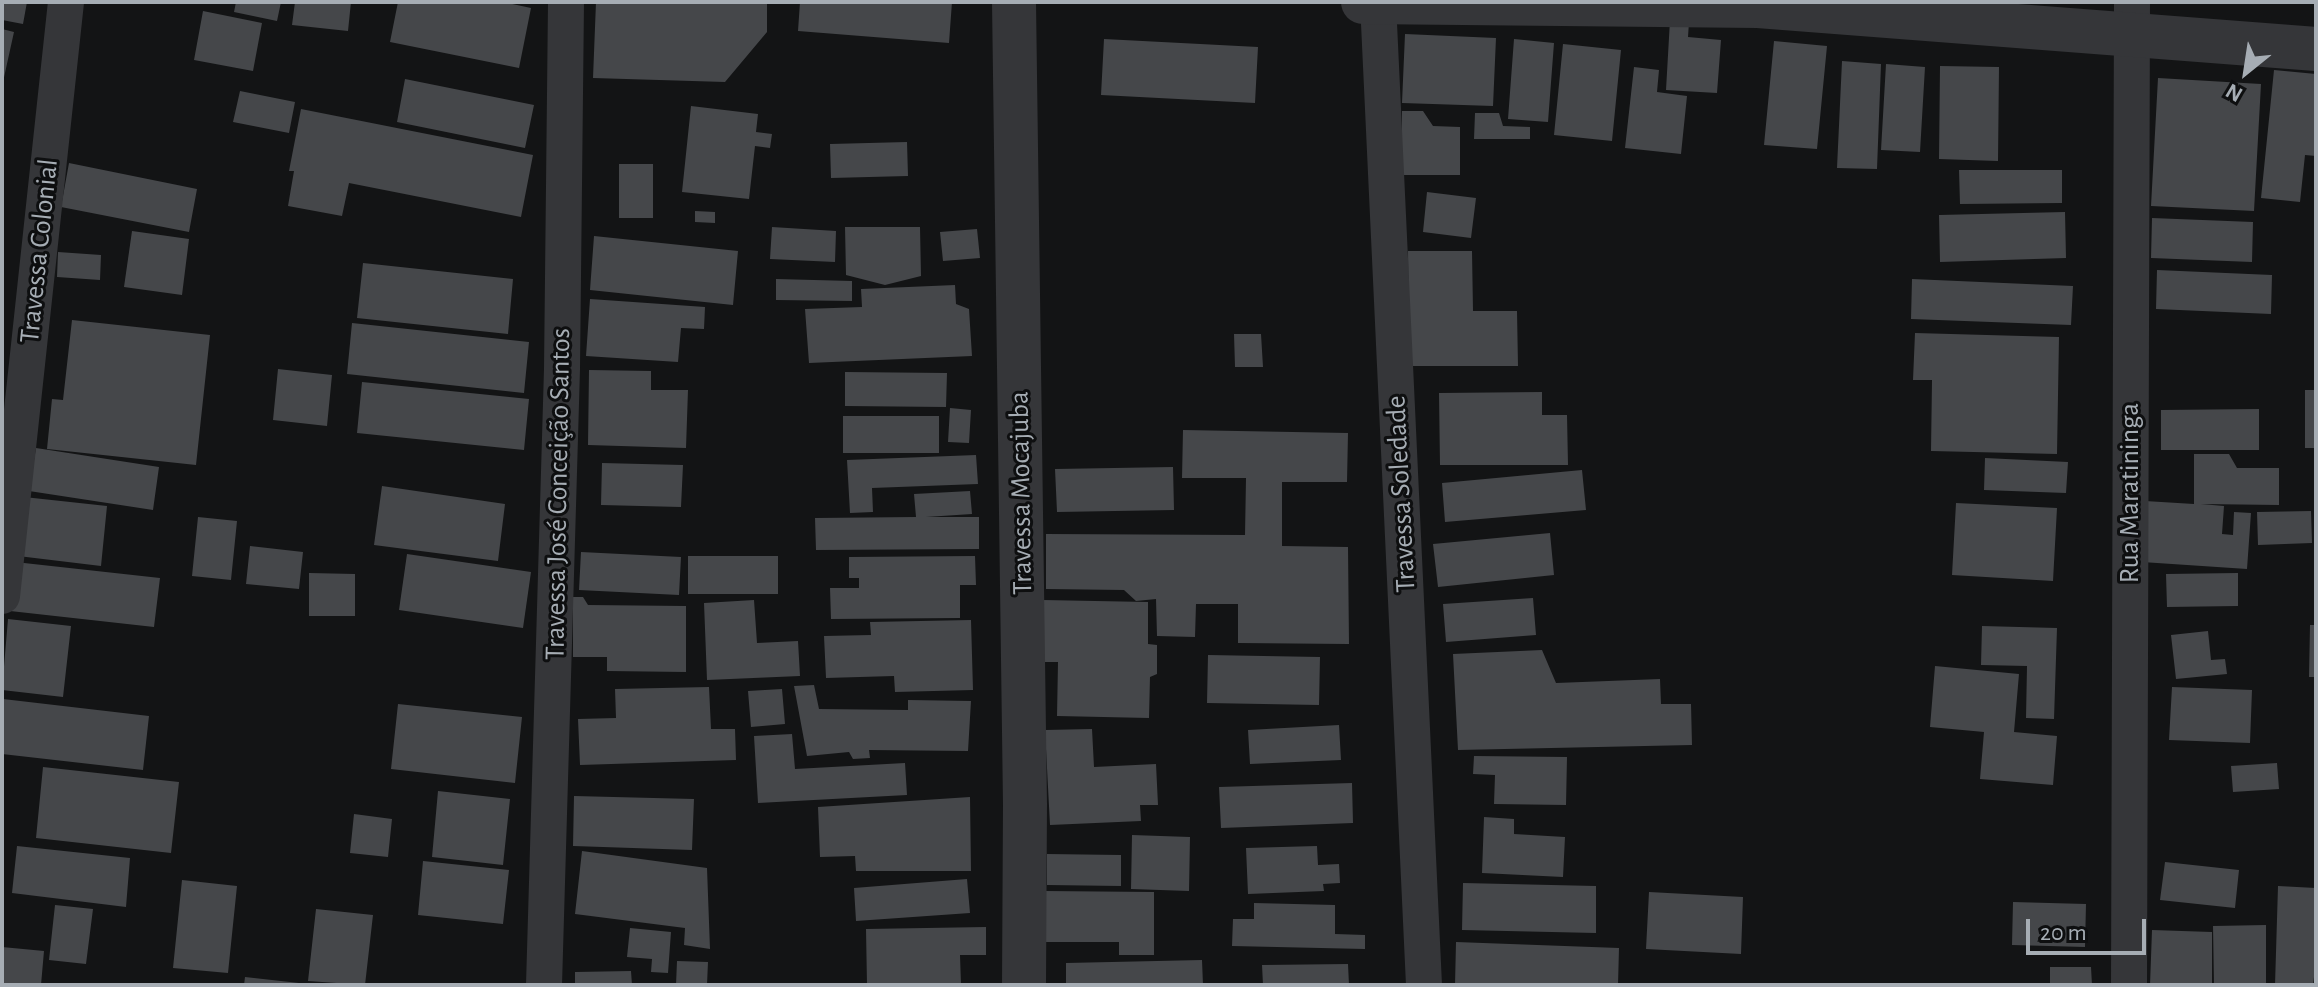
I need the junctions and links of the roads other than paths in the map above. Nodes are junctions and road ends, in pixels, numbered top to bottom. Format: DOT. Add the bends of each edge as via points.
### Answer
graph roads {
  1 [pos="66,2"];
  2 [pos="566,2"];
  3 [pos="1014,2"];
  4 [pos="1363,2"];
  5 [pos="1378,2"];
  6 [pos="1758,4"];
  7 [pos="2132,18"];
  8 [pos="2316,49"];
  9 [pos="2,596"];
  10 [pos="544,985"];
  11 [pos="1024,985"];
  12 [pos="1424,985"];
  13 [pos="2129,985"];
  1 -- 9 [label="street, Travessa Colonial"];
  2 -- 10 [label="street, Travessa José Conceição Santos" via="562,369"];
  3 -- 11 [label="street, Travessa Mocajuba"];
  4 -- 5 [label="street"];
  5 -- 6 [label="street"];
  5 -- 12 [label="street, Travessa Soledade"];
  6 -- 7 [label="street"];
  7 -- 8 [label="street"];
  7 -- 13 [label="street, Rua Maratininga"];
}
